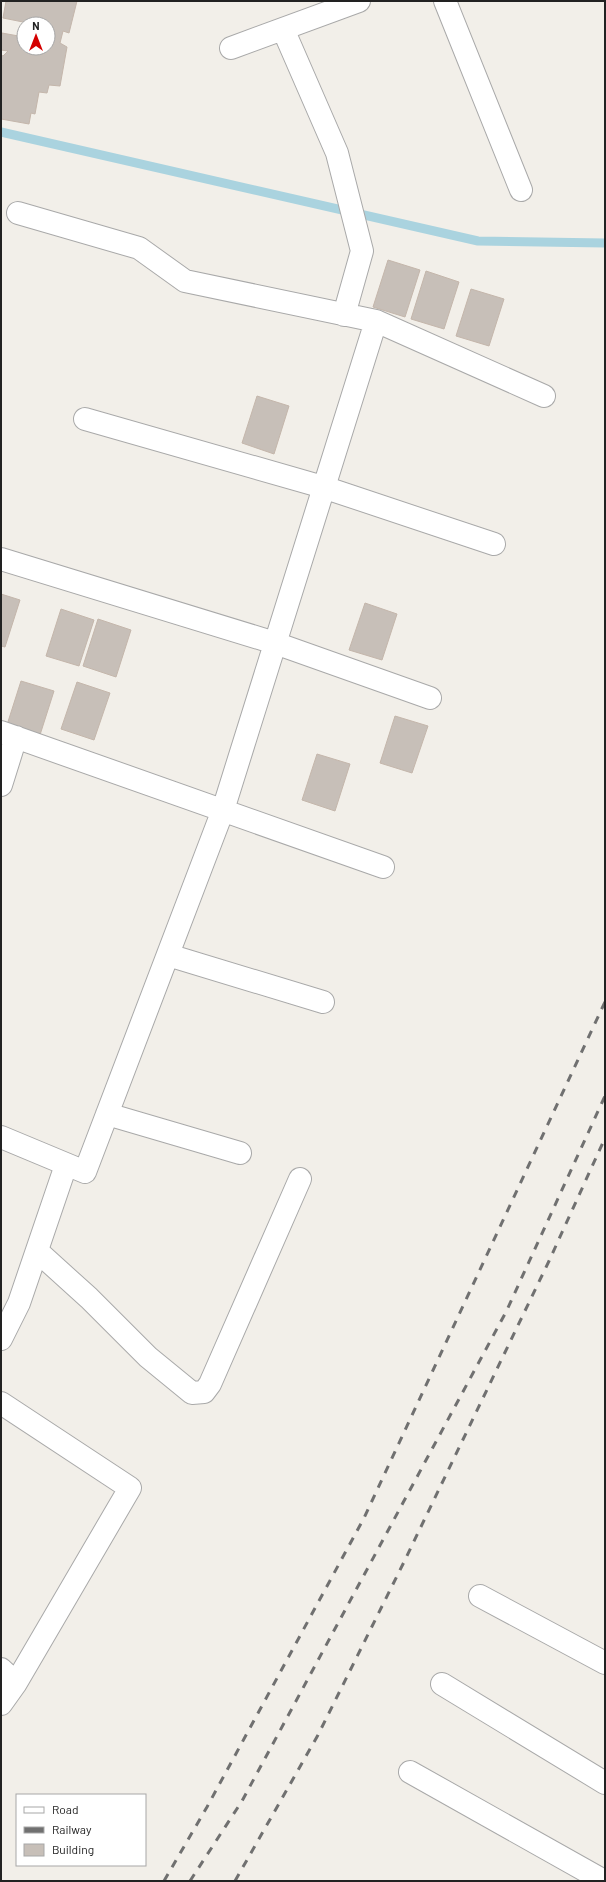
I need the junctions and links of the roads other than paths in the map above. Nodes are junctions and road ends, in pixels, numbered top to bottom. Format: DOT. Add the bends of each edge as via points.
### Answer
graph roads {
  1 [pos="359,1"];
  2 [pos="445,1"];
  3 [pos="283,29"];
  4 [pos="231,48"];
  5 [pos="520,190"];
  6 [pos="18,213"];
  7 [pos="344,315"];
  8 [pos="376,322"];
  9 [pos="544,396"];
  10 [pos="85,419"];
  11 [pos="323,487"];
  12 [pos="494,544"];
  13 [pos="1,559"];
  14 [pos="275,643"];
  15 [pos="430,698"];
  16 [pos="8,734"];
  17 [pos="1,785"];
  18 [pos="224,810"];
  19 [pos="383,867"];
  20 [pos="168,955"];
  21 [pos="323,1002"];
  22 [pos="108,1114"];
  23 [pos="1,1138"];
  24 [pos="240,1153"];
  25 [pos="66,1165"];
  26 [pos="300,1179"];
  27 [pos="37,1251"];
  28 [pos="1,1339"];
  29 [pos="1,1403"];
  30 [pos="480,1596"];
  31 [pos="605,1663"];
  32 [pos="9,1676"];
  33 [pos="442,1684"];
  34 [pos="1,1704"];
  35 [pos="410,1772"];
  36 [pos="605,1783"];
  37 [pos="604,1881"];
  1 -- 3 [label="street"];
  2 -- 5 [label="street"];
  3 -- 4 [label="street"];
  3 -- 7 [label="street" via="337,153 362,251"];
  6 -- 7 [label="street" via="139,248 185,281"];
  7 -- 8 [label="street"];
  8 -- 9 [label="street"];
  8 -- 11 [label="street"];
  10 -- 11 [label="street"];
  11 -- 12 [label="street"];
  11 -- 14 [label="street"];
  13 -- 14 [label="street"];
  14 -- 15 [label="street"];
  14 -- 18 [label="street"];
  16 -- 17 [label="street"];
  16 -- 18 [label="street"];
  18 -- 19 [label="street"];
  18 -- 20 [label="street"];
  20 -- 21 [label="street"];
  20 -- 22 [label="street"];
  22 -- 24 [label="street"];
  22 -- 25 [label="street" via="85,1172"];
  23 -- 25 [label="street"];
  25 -- 27 [label="street"];
  26 -- 27 [label="street" via="210,1384 204,1392 192,1393 148,1357"];
  27 -- 28 [label="street" via="19,1303"];
  29 -- 32 [label="street" via="130,1488"];
  30 -- 31 [label="street"];
  32 -- 34 [label="street"];
  33 -- 36 [label="street"];
  35 -- 37 [label="street"];
}
